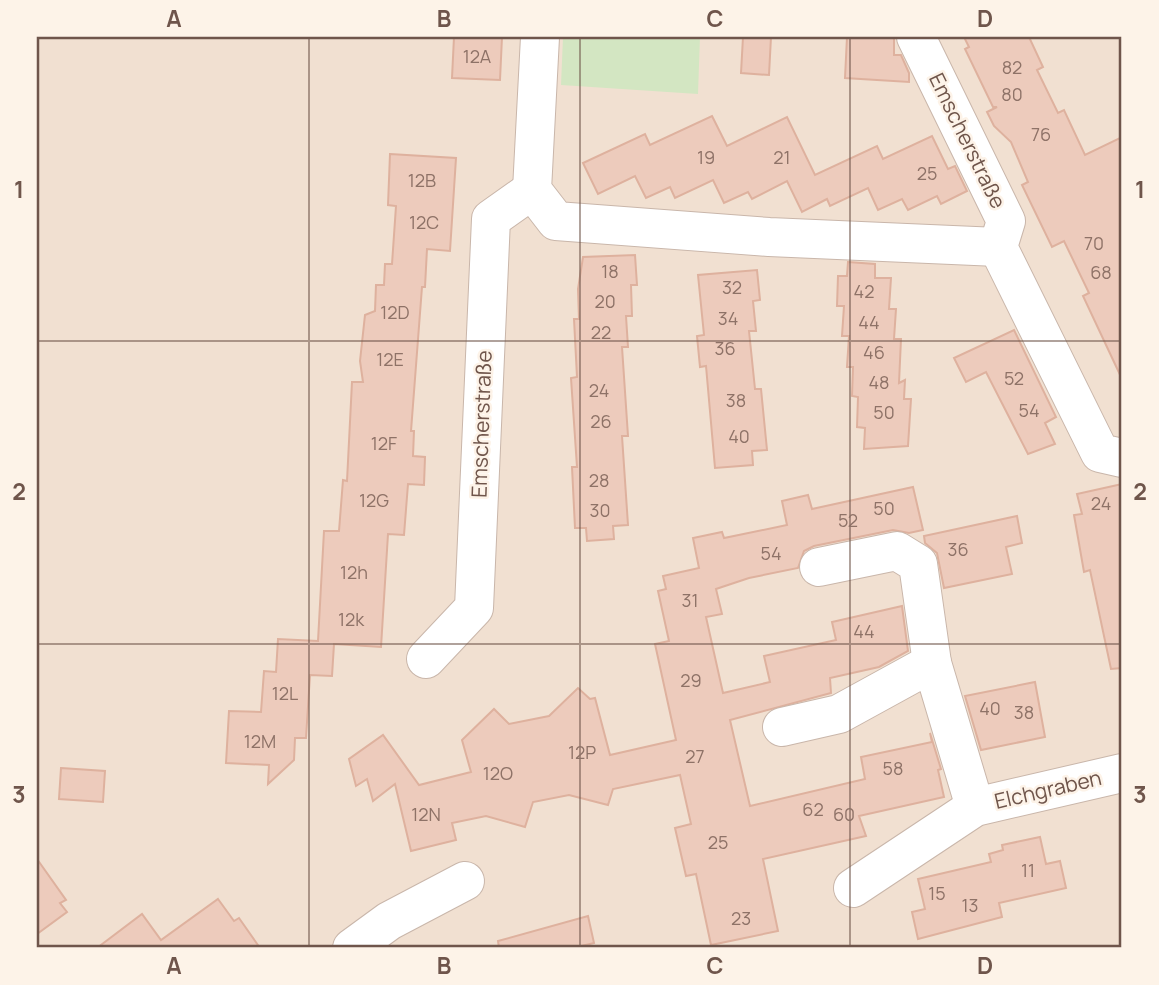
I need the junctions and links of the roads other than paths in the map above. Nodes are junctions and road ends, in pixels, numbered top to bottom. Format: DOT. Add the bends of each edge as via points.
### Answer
graph roads {
  1 [pos="540,37"];
  2 [pos="916,37"];
  3 [pos="532,190"];
  4 [pos="998,247"];
  5 [pos="1111,455"];
  6 [pos="819,567"];
  7 [pos="426,660"];
  8 [pos="932,663"];
  9 [pos="782,727"];
  10 [pos="1122,774"];
  11 [pos="975,807"];
  12 [pos="465,881"];
  13 [pos="853,888"];
  14 [pos="352,948"];
  1 -- 3 [label="street"];
  2 -- 4 [label="street, Emscherstraße" via="1006,221"];
  3 -- 4 [label="street" via="556,222"];
  3 -- 7 [label="street, Emscherstraße" via="491,219 474,608"];
  4 -- 5 [label="street"];
  6 -- 8 [label="street, Elchgraben" via="897,551 918,564"];
  8 -- 9 [label="street" via="839,714"];
  8 -- 11 [label="street, Elchgraben"];
  10 -- 11 [label="street, Elchgraben"];
  11 -- 13 [label="street, Elchgraben"];
  12 -- 14 [label="street" via="389,921"];
}
